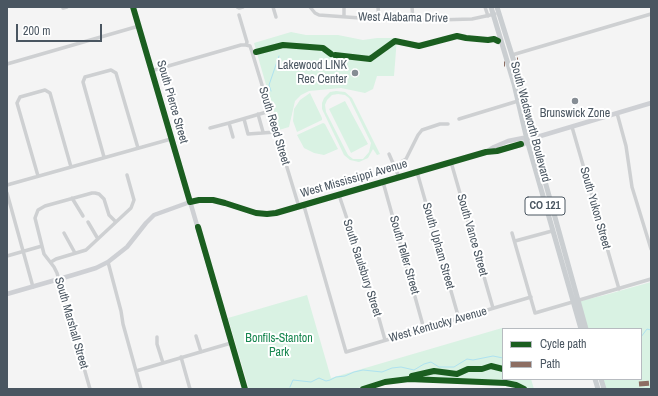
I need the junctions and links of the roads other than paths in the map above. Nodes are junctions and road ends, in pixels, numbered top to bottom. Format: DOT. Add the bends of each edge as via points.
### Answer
graph roads {
  1 [pos="133,7"];
  2 [pos="243,7"];
  3 [pos="274,7"];
  4 [pos="310,7"];
  5 [pos="344,7"];
  6 [pos="378,7"];
  7 [pos="412,7"];
  8 [pos="485,7"];
  9 [pos="491,7"];
  10 [pos="497,7"];
  11 [pos="237,8"];
  12 [pos="651,14"];
  13 [pos="239,15"];
  14 [pos="494,15"];
  15 [pos="276,17"];
  16 [pos="344,17"];
  17 [pos="379,19"];
  18 [pos="413,20"];
  19 [pos="139,26"];
  20 [pos="500,38"];
  21 [pos="247,45"];
  22 [pos="512,55"];
  23 [pos="7,64"];
  24 [pos="151,71"];
  25 [pos="518,101"];
  26 [pos="651,103"];
  27 [pos="270,111"];
  28 [pos="616,113"];
  29 [pos="258,114"];
  30 [pos="244,118"];
  31 [pos="459,119"];
  32 [pos="230,123"];
  33 [pos="448,124"];
  34 [pos="572,127"];
  35 [pos="210,128"];
  36 [pos="263,132"];
  37 [pos="276,132"];
  38 [pos="234,137"];
  39 [pos="533,138"];
  40 [pos="172,139"];
  41 [pos="527,140"];
  42 [pos="138,148"];
  43 [pos="388,154"];
  44 [pos="104,157"];
  45 [pos="451,162"];
  46 [pos="394,166"];
  47 [pos="71,167"];
  48 [pos="417,172"];
  49 [pos="127,175"];
  50 [pos="38,176"];
  51 [pos="399,177"];
  52 [pos="383,182"];
  53 [pos="7,185"];
  54 [pos="540,190"];
  55 [pos="7,193"];
  56 [pos="339,195"];
  57 [pos="72,198"];
  58 [pos="190,202"];
  59 [pos="301,206"];
  60 [pos="555,213"];
  61 [pos="83,216"];
  62 [pos="88,222"];
  63 [pos="116,222"];
  64 [pos="552,230"];
  65 [pos="64,233"];
  66 [pos="512,233"];
  67 [pos="98,239"];
  68 [pos="514,241"];
  69 [pos="42,246"];
  70 [pos="651,249"];
  71 [pos="22,251"];
  72 [pos="75,253"];
  73 [pos="7,256"];
  74 [pos="51,262"];
  75 [pos="108,262"];
  76 [pos="59,279"];
  77 [pos="651,279"];
  78 [pos="33,287"];
  79 [pos="619,289"];
  80 [pos="7,294"];
  81 [pos="531,297"];
  82 [pos="576,300"];
  83 [pos="493,308"];
  84 [pos="459,319"];
  85 [pos="581,328"];
  86 [pos="586,328"];
  87 [pos="424,329"];
  88 [pos="196,336"];
  89 [pos="158,337"];
  90 [pos="385,340"];
  91 [pos="231,342"];
  92 [pos="201,352"];
  93 [pos="346,352"];
  94 [pos="181,357"];
  95 [pos="163,363"];
  96 [pos="136,371"];
  97 [pos="522,388"];
  98 [pos="90,389"];
  99 [pos="141,389"];
  100 [pos="190,389"];
  101 [pos="245,389"];
  102 [pos="363,389"];
  1 -- 19 [label="main road, South Pierce Street"];
  2 -- 11 [label="street"];
  3 -- 15 [label="street"];
  4 -- 16 [label="street, West Alabama Drive" via="318,15"];
  5 -- 16 [label="street"];
  6 -- 17 [label="street"];
  7 -- 18 [label="street"];
  8 -- 14 [label="street, South Wadsworth Boulevard"];
  9 -- 14 [label="main road, South Wadsworth Boulevard / CO 121"];
  10 -- 14 [label="main road, South Wadsworth Boulevard / CO 121"];
  12 -- 22 [label="street"];
  13 -- 21 [label="street, South Reed Street"];
  14 -- 18 [label="street, West Alabama Drive" via="472,19"];
  14 -- 20 [label="main road, South Wadsworth Boulevard / CO 121"];
  14 -- 22 [label="main road, South Wadsworth Boulevard / CO 121"];
  16 -- 17 [label="street, West Alabama Drive"];
  17 -- 18 [label="street, West Alabama Drive"];
  19 -- 23 [label="street"];
  19 -- 24 [label="main road, South Pierce Street"];
  20 -- 22 [label="main road"];
  20 -- 25 [label="main road, South Wadsworth Boulevard / CO 121"];
  21 -- 24 [label="street"];
  21 -- 27 [label="street, South Reed Street" via="252,52"];
  22 -- 39 [label="main road, South Wadsworth Boulevard / CO 121"];
  24 -- 40 [label="main road, South Pierce Street"];
  25 -- 31 [label="street"];
  25 -- 41 [label="main road, South Wadsworth Boulevard / CO 121"];
  26 -- 28 [label="main road, West Mississippi Avenue"];
  27 -- 29 [label="street"];
  27 -- 37 [label="street, South Reed Street"];
  28 -- 34 [label="main road, West Mississippi Avenue"];
  28 -- 70 [label="street" via="626,146 632,187"];
  29 -- 30 [label="street"];
  29 -- 36 [label="street"];
  30 -- 32 [label="street"];
  30 -- 36 [label="street" via="248,134"];
  32 -- 35 [label="street"];
  32 -- 38 [label="street"];
  33 -- 46 [label="street" via="422,130 406,159"];
  34 -- 39 [label="main road, West Mississippi Avenue"];
  34 -- 79 [label="street, South Yukon Street"];
  36 -- 37 [label="street"];
  37 -- 59 [label="street, South Reed Street"];
  39 -- 41 [label="main road, West Mississippi Avenue"];
  39 -- 60 [label="main road, South Wadsworth Boulevard / CO 121"];
  40 -- 42 [label="street"];
  40 -- 58 [label="main road, South Pierce Street"];
  41 -- 45 [label="main road, West Mississippi Avenue" via="523,138 508,141 486,152"];
  41 -- 54 [label="main road, South Wadsworth Boulevard / CO 121"];
  42 -- 44 [label="street"];
  42 -- 44 [label="street" via="116,72 111,70 85,77 83,82"];
  43 -- 46 [label="street"];
  44 -- 47 [label="street"];
  45 -- 48 [label="main road, West Mississippi Avenue"];
  45 -- 83 [label="street, South Vance Street"];
  46 -- 51 [label="street"];
  47 -- 50 [label="street"];
  47 -- 50 [label="street" via="50,93 46,90 20,97 17,103"];
  48 -- 51 [label="main road, West Mississippi Avenue"];
  48 -- 84 [label="street, South Upham Street"];
  49 -- 63 [label="street" via="134,200 131,208"];
  50 -- 53 [label="street"];
  51 -- 52 [label="main road, West Mississippi Avenue"];
  52 -- 56 [label="main road, West Mississippi Avenue"];
  52 -- 87 [label="street, South Teller Street"];
  54 -- 60 [label="main road" via="544,191"];
  54 -- 64 [label="main road, South Wadsworth Boulevard / CO 121"];
  55 -- 71 [label="street" via="22,243"];
  56 -- 59 [label="main road, West Mississippi Avenue"];
  56 -- 90 [label="street, South Saulsbury Street"];
  57 -- 61 [label="street"];
  57 -- 63 [label="street" via="92,193 99,194"];
  57 -- 69 [label="street, South Marshall Street" via="40,208 36,213"];
  58 -- 59 [label="main road, West Mississippi Avenue" via="217,200 262,214"];
  58 -- 75 [label="main road, West Mississippi Avenue" via="154,215 124,250"];
  58 -- 91 [label="main road, South Pierce Street"];
  59 -- 93 [label="street, South Reed Street"];
  60 -- 82 [label="main road, South Wadsworth Boulevard / CO 121"];
  62 -- 67 [label="street"];
  63 -- 67 [label="street"];
  64 -- 68 [label="street"];
  64 -- 82 [label="main road, South Wadsworth Boulevard / CO 121"];
  65 -- 72 [label="street"];
  66 -- 68 [label="street"];
  67 -- 72 [label="street" via="86,250"];
  68 -- 81 [label="street"];
  69 -- 71 [label="street"];
  69 -- 74 [label="street, South Marshall Street"];
  71 -- 73 [label="street"];
  71 -- 78 [label="street"];
  72 -- 74 [label="street"];
  74 -- 76 [label="street, South Marshall Street"];
  75 -- 76 [label="main road, West Mississippi Avenue"];
  75 -- 96 [label="street"];
  76 -- 78 [label="main road, West Mississippi Avenue"];
  76 -- 98 [label="street, South Marshall Street"];
  77 -- 79 [label="street"];
  78 -- 80 [label="main road, West Mississippi Avenue"];
  79 -- 82 [label="street"];
  81 -- 82 [label="street" via="535,313"];
  81 -- 83 [label="street, West Kentucky Avenue"];
  82 -- 85 [label="main road, South Wadsworth Boulevard / CO 121"];
  82 -- 86 [label="main road, South Wadsworth Boulevard / CO 121"];
  83 -- 84 [label="street, West Kentucky Avenue"];
  84 -- 87 [label="street, West Kentucky Avenue"];
  87 -- 90 [label="street, West Kentucky Avenue"];
  88 -- 92 [label="street"];
  89 -- 95 [label="street"];
  90 -- 93 [label="street, West Kentucky Avenue"];
  91 -- 92 [label="street"];
  91 -- 101 [label="main road, South Pierce Street"];
  92 -- 94 [label="street"];
  94 -- 95 [label="street"];
  94 -- 100 [label="street"];
  95 -- 96 [label="street"];
  96 -- 99 [label="street"];
  97 -- 102 [label="main road" via="502,383 409,380 385,382"];
}
